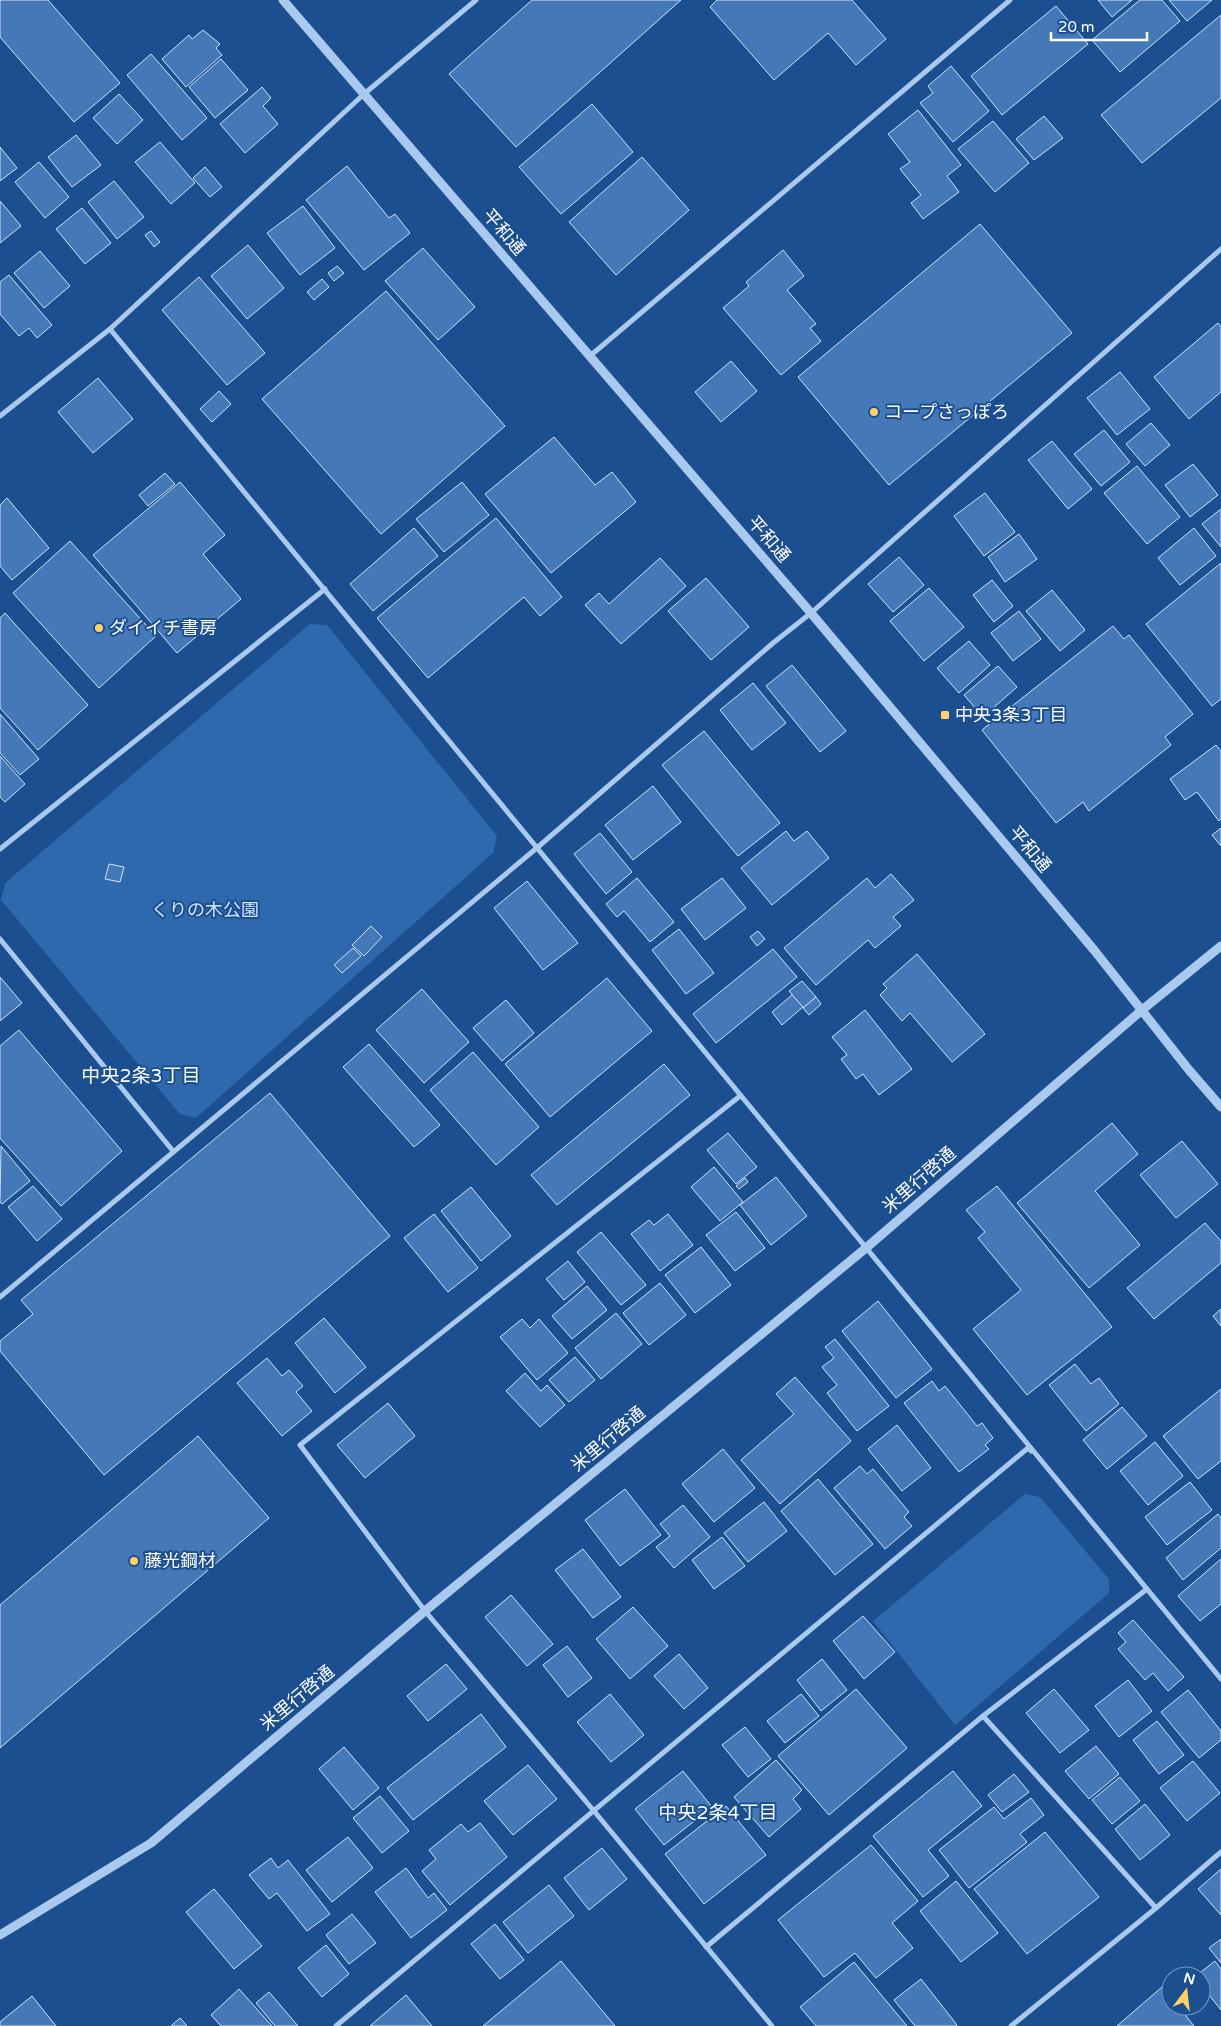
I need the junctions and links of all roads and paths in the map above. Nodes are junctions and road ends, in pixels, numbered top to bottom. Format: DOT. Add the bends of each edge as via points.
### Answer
graph roads {
  1 [pos="282,0"];
  2 [pos="476,0"];
  3 [pos="1010,0"];
  4 [pos="364,94"];
  5 [pos="1221,249"];
  6 [pos="110,329"];
  7 [pos="590,356"];
  8 [pos="0,416"];
  9 [pos="325,589"];
  10 [pos="811,613"];
  11 [pos="538,846"];
  12 [pos="0,849"];
  13 [pos="0,939"];
  14 [pos="1221,946"];
  15 [pos="1142,1010"];
  16 [pos="740,1096"];
  17 [pos="1221,1107"];
  18 [pos="173,1151"];
  19 [pos="866,1248"];
  20 [pos="0,1297"];
  21 [pos="1037,1457"];
  22 [pos="1147,1589"];
  23 [pos="426,1611"];
  24 [pos="1221,1679"];
  25 [pos="983,1716"];
  26 [pos="594,1811"];
  27 [pos="1221,1852"];
  28 [pos="1156,1908"];
  29 [pos="0,1935"];
  30 [pos="706,1947"];
  31 [pos="336,2026"];
  32 [pos="772,2026"];
  33 [pos="1011,2026"];
  1 -- 4 [label="street, 平和通"];
  2 -- 4 [label="street"];
  3 -- 7 [label="street"];
  4 -- 6 [label="street"];
  4 -- 7 [label="street, 平和通"];
  5 -- 10 [label="street"];
  6 -- 8 [label="street"];
  6 -- 9 [label="street"];
  7 -- 10 [label="street, 平和通"];
  9 -- 11 [label="street"];
  9 -- 12 [label="street"];
  10 -- 11 [label="street"];
  10 -- 15 [label="street, 平和通"];
  11 -- 16 [label="street"];
  11 -- 18 [label="street"];
  13 -- 18 [label="street"];
  14 -- 15 [label="street, 米里行啓通"];
  15 -- 17 [label="street, 平和通"];
  15 -- 19 [label="street, 米里行啓通"];
  16 -- 19 [label="street"];
  16 -- 23 [label="street" via="300,1445"];
  18 -- 20 [label="street"];
  19 -- 21 [label="street"];
  19 -- 23 [label="street, 米里行啓通"];
  21 -- 22 [label="street"];
  21 -- 26 [label="street" via="1028,1448"];
  22 -- 24 [label="street"];
  22 -- 25 [label="street"];
  23 -- 26 [label="street"];
  23 -- 29 [label="street, 米里行啓通" via="151,1843"];
  25 -- 28 [label="street"];
  25 -- 30 [label="street"];
  26 -- 30 [label="street"];
  26 -- 31 [label="street"];
  27 -- 28 [label="street"];
  28 -- 33 [label="street"];
  30 -- 32 [label="street"];
}
